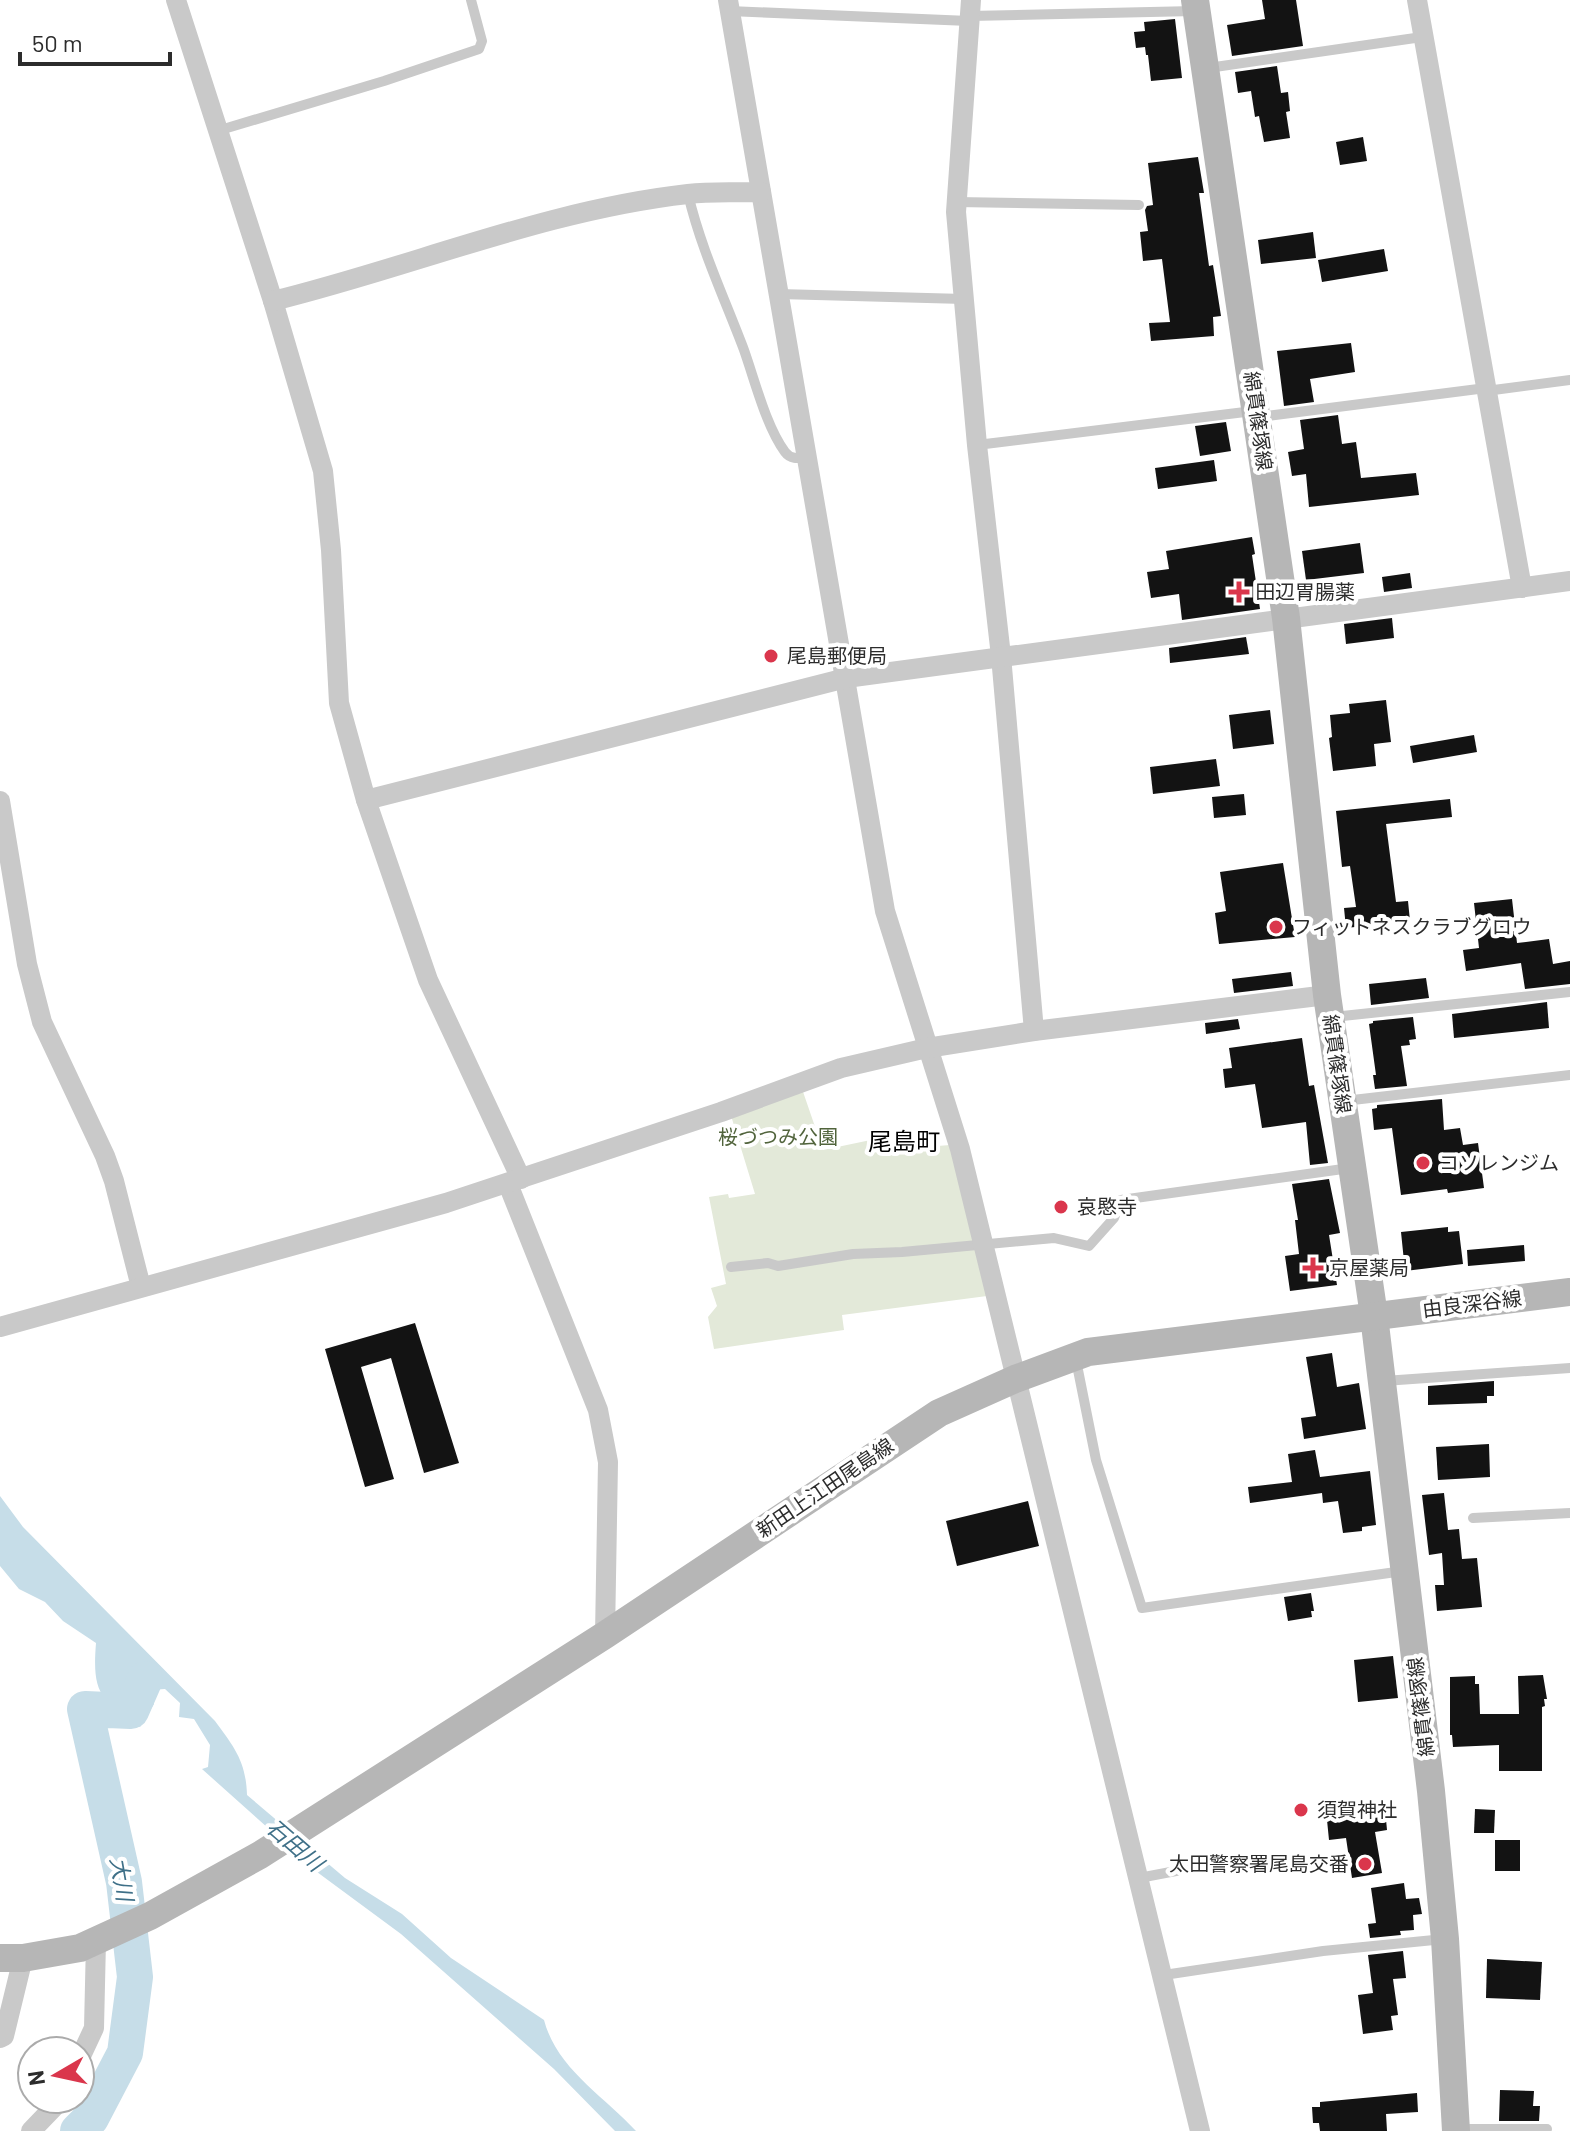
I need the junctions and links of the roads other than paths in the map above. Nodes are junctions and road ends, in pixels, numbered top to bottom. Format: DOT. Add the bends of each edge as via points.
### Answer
graph roads {
  1 [pos="176,0"];
  2 [pos="471,0"];
  3 [pos="1417,0"];
  4 [pos="728,5"];
  5 [pos="1196,6"];
  6 [pos="970,12"];
  7 [pos="1422,37"];
  8 [pos="1206,68"];
  9 [pos="217,131"];
  10 [pos="761,192"];
  11 [pos="688,194"];
  12 [pos="956,202"];
  13 [pos="1139,205"];
  14 [pos="779,294"];
  15 [pos="964,299"];
  16 [pos="273,301"];
  17 [pos="1570,380"];
  18 [pos="1486,389"];
  19 [pos="1257,414"];
  20 [pos="977,445"];
  21 [pos="807,457"];
  22 [pos="1570,581"];
  23 [pos="1522,588"];
  24 [pos="1286,618"];
  25 [pos="1001,656"];
  26 [pos="846,678"];
  27 [pos="366,800"];
  28 [pos="0,801"];
  29 [pos="1570,992"];
  30 [pos="1328,1006"];
  31 [pos="1034,1031"];
  32 [pos="927,1048"];
  33 [pos="1570,1075"];
  34 [pos="1342,1101"];
  35 [pos="1352,1168"];
  36 [pos="515,1182"];
  37 [pos="983,1244"];
  38 [pos="731,1267"];
  39 [pos="141,1287"];
  40 [pos="1570,1292"];
  41 [pos="1374,1316"];
  42 [pos="0,1327"];
  43 [pos="1076,1357"];
  44 [pos="1570,1368"];
  45 [pos="1015,1379"];
  46 [pos="1382,1381"];
  47 [pos="1570,1513"];
  48 [pos="1473,1518"];
  49 [pos="1405,1570"];
  50 [pos="605,1635"];
  51 [pos="1218,1863"];
  52 [pos="1139,1878"];
  53 [pos="1445,1939"];
  54 [pos="96,1941"];
  55 [pos="12,1958"];
  56 [pos="1164,1975"];
  57 [pos="91,2035"];
  58 [pos="0,2038"];
  59 [pos="46,2115"];
  60 [pos="1547,2129"];
  61 [pos="1456,2130"];
  62 [pos="31,2131"];
  63 [pos="1200,2131"];
  1 -- 9 [label="street"];
  2 -- 9 [label="lane" via="482,41 479,49"];
  3 -- 7 [label="street"];
  4 -- 6 [label="lane"];
  4 -- 10 [label="street"];
  5 -- 6 [label="lane"];
  5 -- 8 [label="main road, 綿貫篠塚線"];
  6 -- 12 [label="street"];
  7 -- 8 [label="lane"];
  7 -- 18 [label="street"];
  8 -- 19 [label="main road, 綿貫篠塚線"];
  9 -- 16 [label="street"];
  10 -- 11 [label="street"];
  10 -- 14 [label="street"];
  11 -- 16 [label="street" via="515,230"];
  11 -- 21 [label="lane" via="709,267 770,421 786,453"];
  12 -- 13 [label="lane"];
  12 -- 15 [label="street"];
  14 -- 15 [label="lane"];
  14 -- 21 [label="street"];
  15 -- 20 [label="street"];
  16 -- 27 [label="street" via="323,471 339,703"];
  17 -- 18 [label="lane"];
  18 -- 19 [label="lane"];
  18 -- 23 [label="street"];
  19 -- 20 [label="lane"];
  19 -- 24 [label="main road, 綿貫篠塚線"];
  20 -- 25 [label="street"];
  21 -- 26 [label="street"];
  22 -- 23 [label="street"];
  23 -- 24 [label="street"];
  24 -- 25 [label="street"];
  24 -- 30 [label="main road, 綿貫篠塚線"];
  25 -- 26 [label="street"];
  25 -- 31 [label="street"];
  26 -- 27 [label="street"];
  26 -- 32 [label="street" via="885,911"];
  27 -- 36 [label="street" via="428,980"];
  28 -- 39 [label="street" via="42,1022 109,1169"];
  29 -- 30 [label="lane"];
  30 -- 31 [label="street"];
  30 -- 34 [label="main road, 綿貫篠塚線"];
  31 -- 32 [label="street"];
  32 -- 36 [label="street" via="841,1068"];
  32 -- 37 [label="street"];
  33 -- 34 [label="lane"];
  34 -- 35 [label="main road, 綿貫篠塚線"];
  35 -- 37 [label="lane" via="1121,1200 1114,1218 1089,1246 1054,1238"];
  35 -- 41 [label="main road, 綿貫篠塚線"];
  36 -- 39 [label="street"];
  36 -- 50 [label="street" via="598,1410 608,1462"];
  37 -- 38 [label="lane"];
  37 -- 45 [label="street"];
  39 -- 42 [label="street"];
  40 -- 41 [label="main road, 由良深谷線"];
  41 -- 43 [label="main road, 新田上江田尾島線"];
  41 -- 46 [label="main road, 綿貫篠塚線"];
  43 -- 45 [label="main road, 新田上江田尾島線"];
  43 -- 49 [label="lane" via="1096,1460 1142,1608"];
  44 -- 46 [label="lane"];
  45 -- 50 [label="main road, 新田上江田尾島線" via="939,1413"];
  45 -- 52 [label="street"];
  46 -- 49 [label="main road, 綿貫篠塚線"];
  47 -- 48 [label="lane"];
  49 -- 53 [label="main road, 綿貫篠塚線"];
  50 -- 54 [label="main road, 新田上江田尾島線" via="260,1855"];
  51 -- 52 [label="lane"];
  52 -- 56 [label="street"];
  53 -- 56 [label="lane"];
  53 -- 61 [label="main road, 綿貫篠塚線"];
  54 -- 55 [label="main road"];
  54 -- 57 [label="street"];
  55 -- 58 [label="street"];
  56 -- 63 [label="street"];
  59 -- 62 [label="street"];
  60 -- 61 [label="lane"];
}
